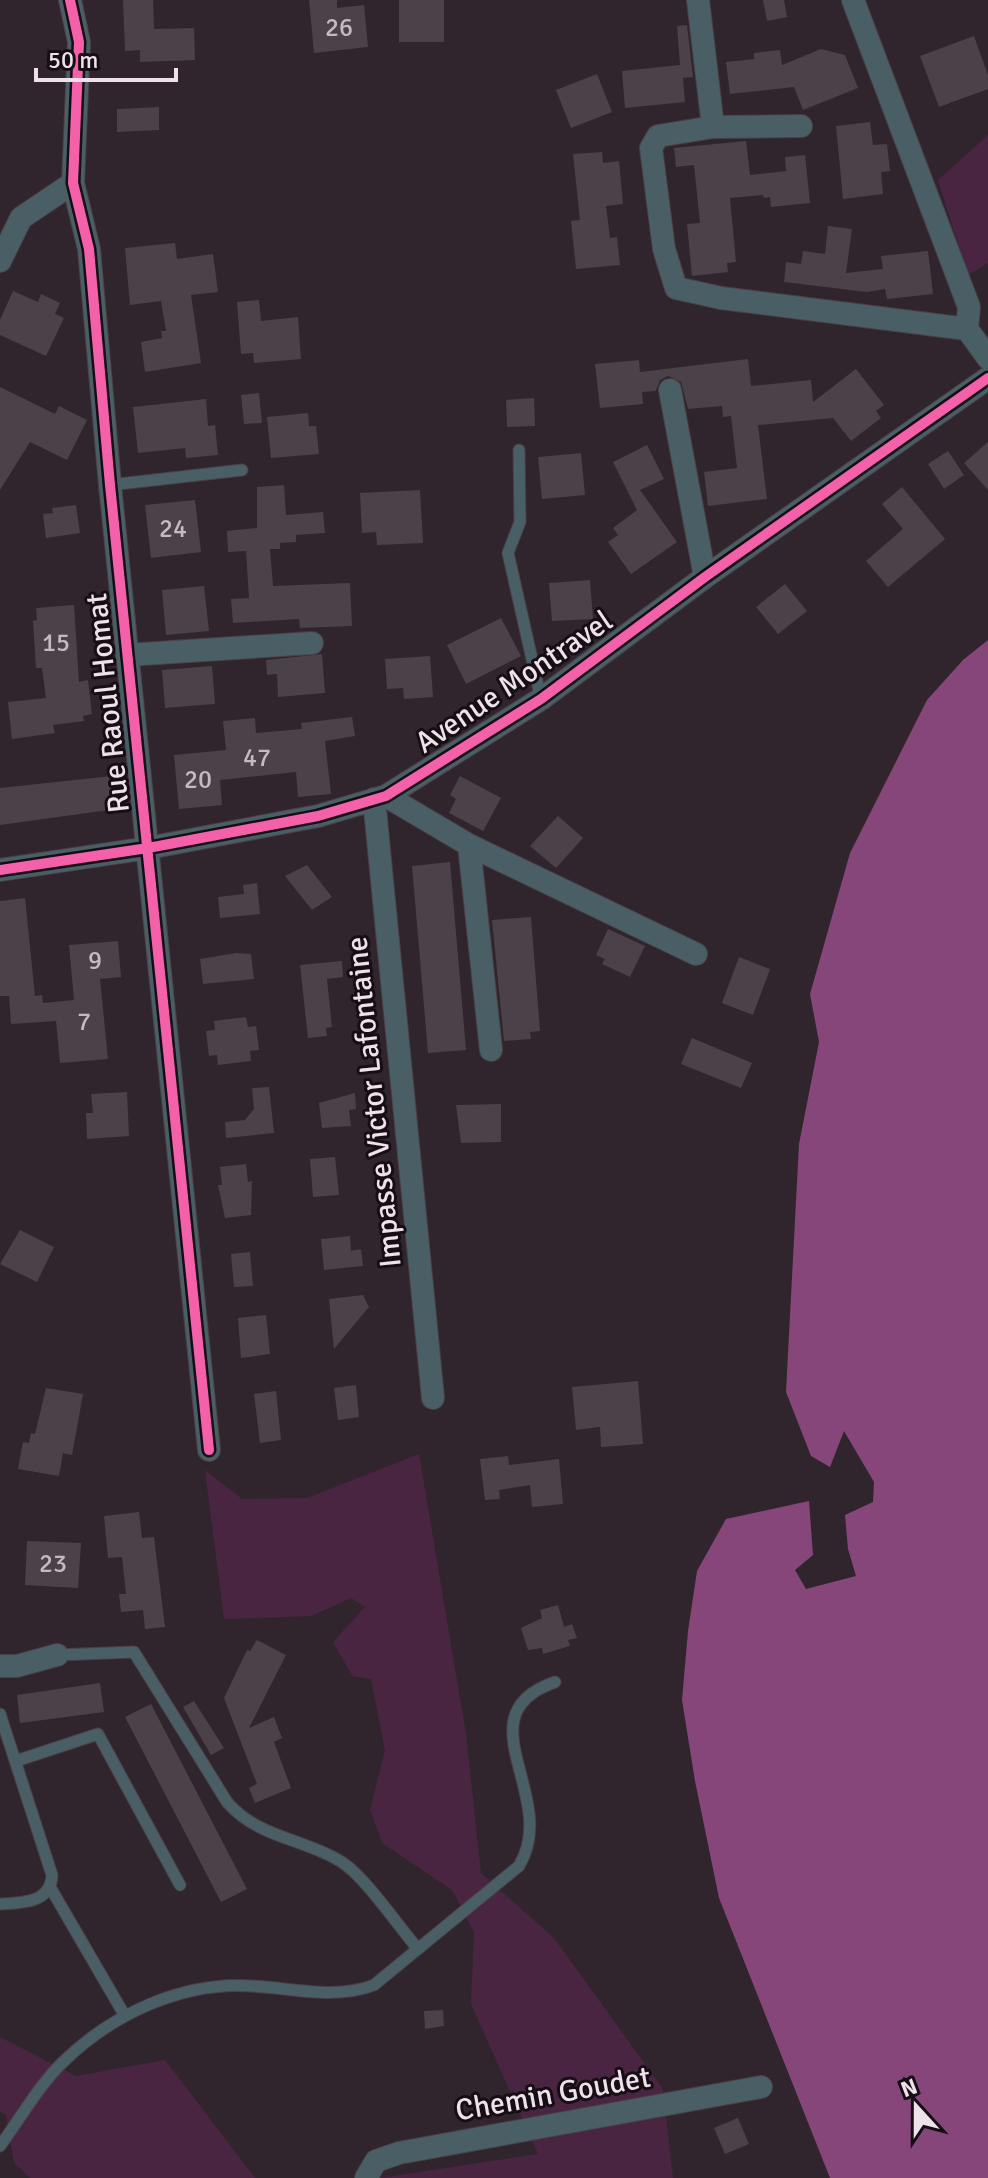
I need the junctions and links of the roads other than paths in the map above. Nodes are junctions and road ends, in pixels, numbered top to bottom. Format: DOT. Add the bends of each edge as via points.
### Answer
graph roads {
  1 [pos="70,0"];
  2 [pos="698,0"];
  3 [pos="853,0"];
  4 [pos="801,126"];
  5 [pos="713,127"];
  6 [pos="73,183"];
  7 [pos="0,261"];
  8 [pos="967,329"];
  9 [pos="988,358"];
  10 [pos="988,378"];
  11 [pos="670,390"];
  12 [pos="519,450"];
  13 [pos="242,470"];
  14 [pos="110,485"];
  15 [pos="705,577"];
  16 [pos="312,643"];
  17 [pos="127,655"];
  18 [pos="541,699"];
  19 [pos="380,797"];
  20 [pos="469,845"];
  21 [pos="148,848"];
  22 [pos="0,870"];
  23 [pos="696,954"];
  24 [pos="491,1050"];
  25 [pos="433,1398"];
  26 [pos="209,1450"];
  27 [pos="57,1655"];
  28 [pos="0,1666"];
  29 [pos="555,1682"];
  30 [pos="0,1714"];
  31 [pos="5,1747"];
  32 [pos="16,1761"];
  33 [pos="180,1885"];
  34 [pos="50,1887"];
  35 [pos="0,1904"];
  36 [pos="418,1949"];
  37 [pos="125,2016"];
  38 [pos="761,2087"];
  39 [pos="0,2146"];
  40 [pos="366,2178"];
  1 -- 6 [label="street, Rue Raoul Homat" via="79,42"];
  2 -- 5 [label="street"];
  3 -- 8 [label="street" via="969,307"];
  4 -- 5 [label="street"];
  5 -- 8 [label="street" via="658,136 651,148 664,249 676,288"];
  6 -- 7 [label="street" via="21,218"];
  6 -- 14 [label="street, Rue Raoul Homat" via="89,249"];
  8 -- 9 [label="street"];
  10 -- 15 [label="street, Avenue Montravel"];
  11 -- 15 [label="street"];
  12 -- 18 [label="lane" via="520,522 508,553"];
  13 -- 14 [label="lane"];
  14 -- 17 [label="street, Rue Raoul Homat"];
  15 -- 18 [label="street, Avenue Montravel"];
  16 -- 17 [label="street"];
  17 -- 21 [label="street, Rue Raoul Homat"];
  18 -- 19 [label="street, Avenue Montravel"];
  19 -- 20 [label="street"];
  19 -- 21 [label="street, Avenue Montravel" via="318,816"];
  19 -- 25 [label="street, Impasse Victor Lafontaine"];
  20 -- 23 [label="street"];
  20 -- 24 [label="street"];
  21 -- 22 [label="street, Avenue Montravel"];
  21 -- 26 [label="street, Rue Raoul Homat"];
  27 -- 28 [label="street"];
  27 -- 36 [label="lane" via="134,1652 240,1817 339,1860"];
  29 -- 36 [label="lane" via="523,1699 511,1733 532,1819 526,1854 519,1866"];
  30 -- 31 [label="lane"];
  31 -- 32 [label="lane"];
  32 -- 33 [label="lane" via="98,1734"];
  32 -- 34 [label="lane" via="52,1875"];
  34 -- 35 [label="lane" via="40,1898"];
  34 -- 37 [label="lane"];
  36 -- 37 [label="lane" via="360,1991 225,1984 179,1992"];
  37 -- 39 [label="lane" via="63,2062"];
  38 -- 40 [label="street, Chemin Goudet" via="399,2153 376,2161"];
}
